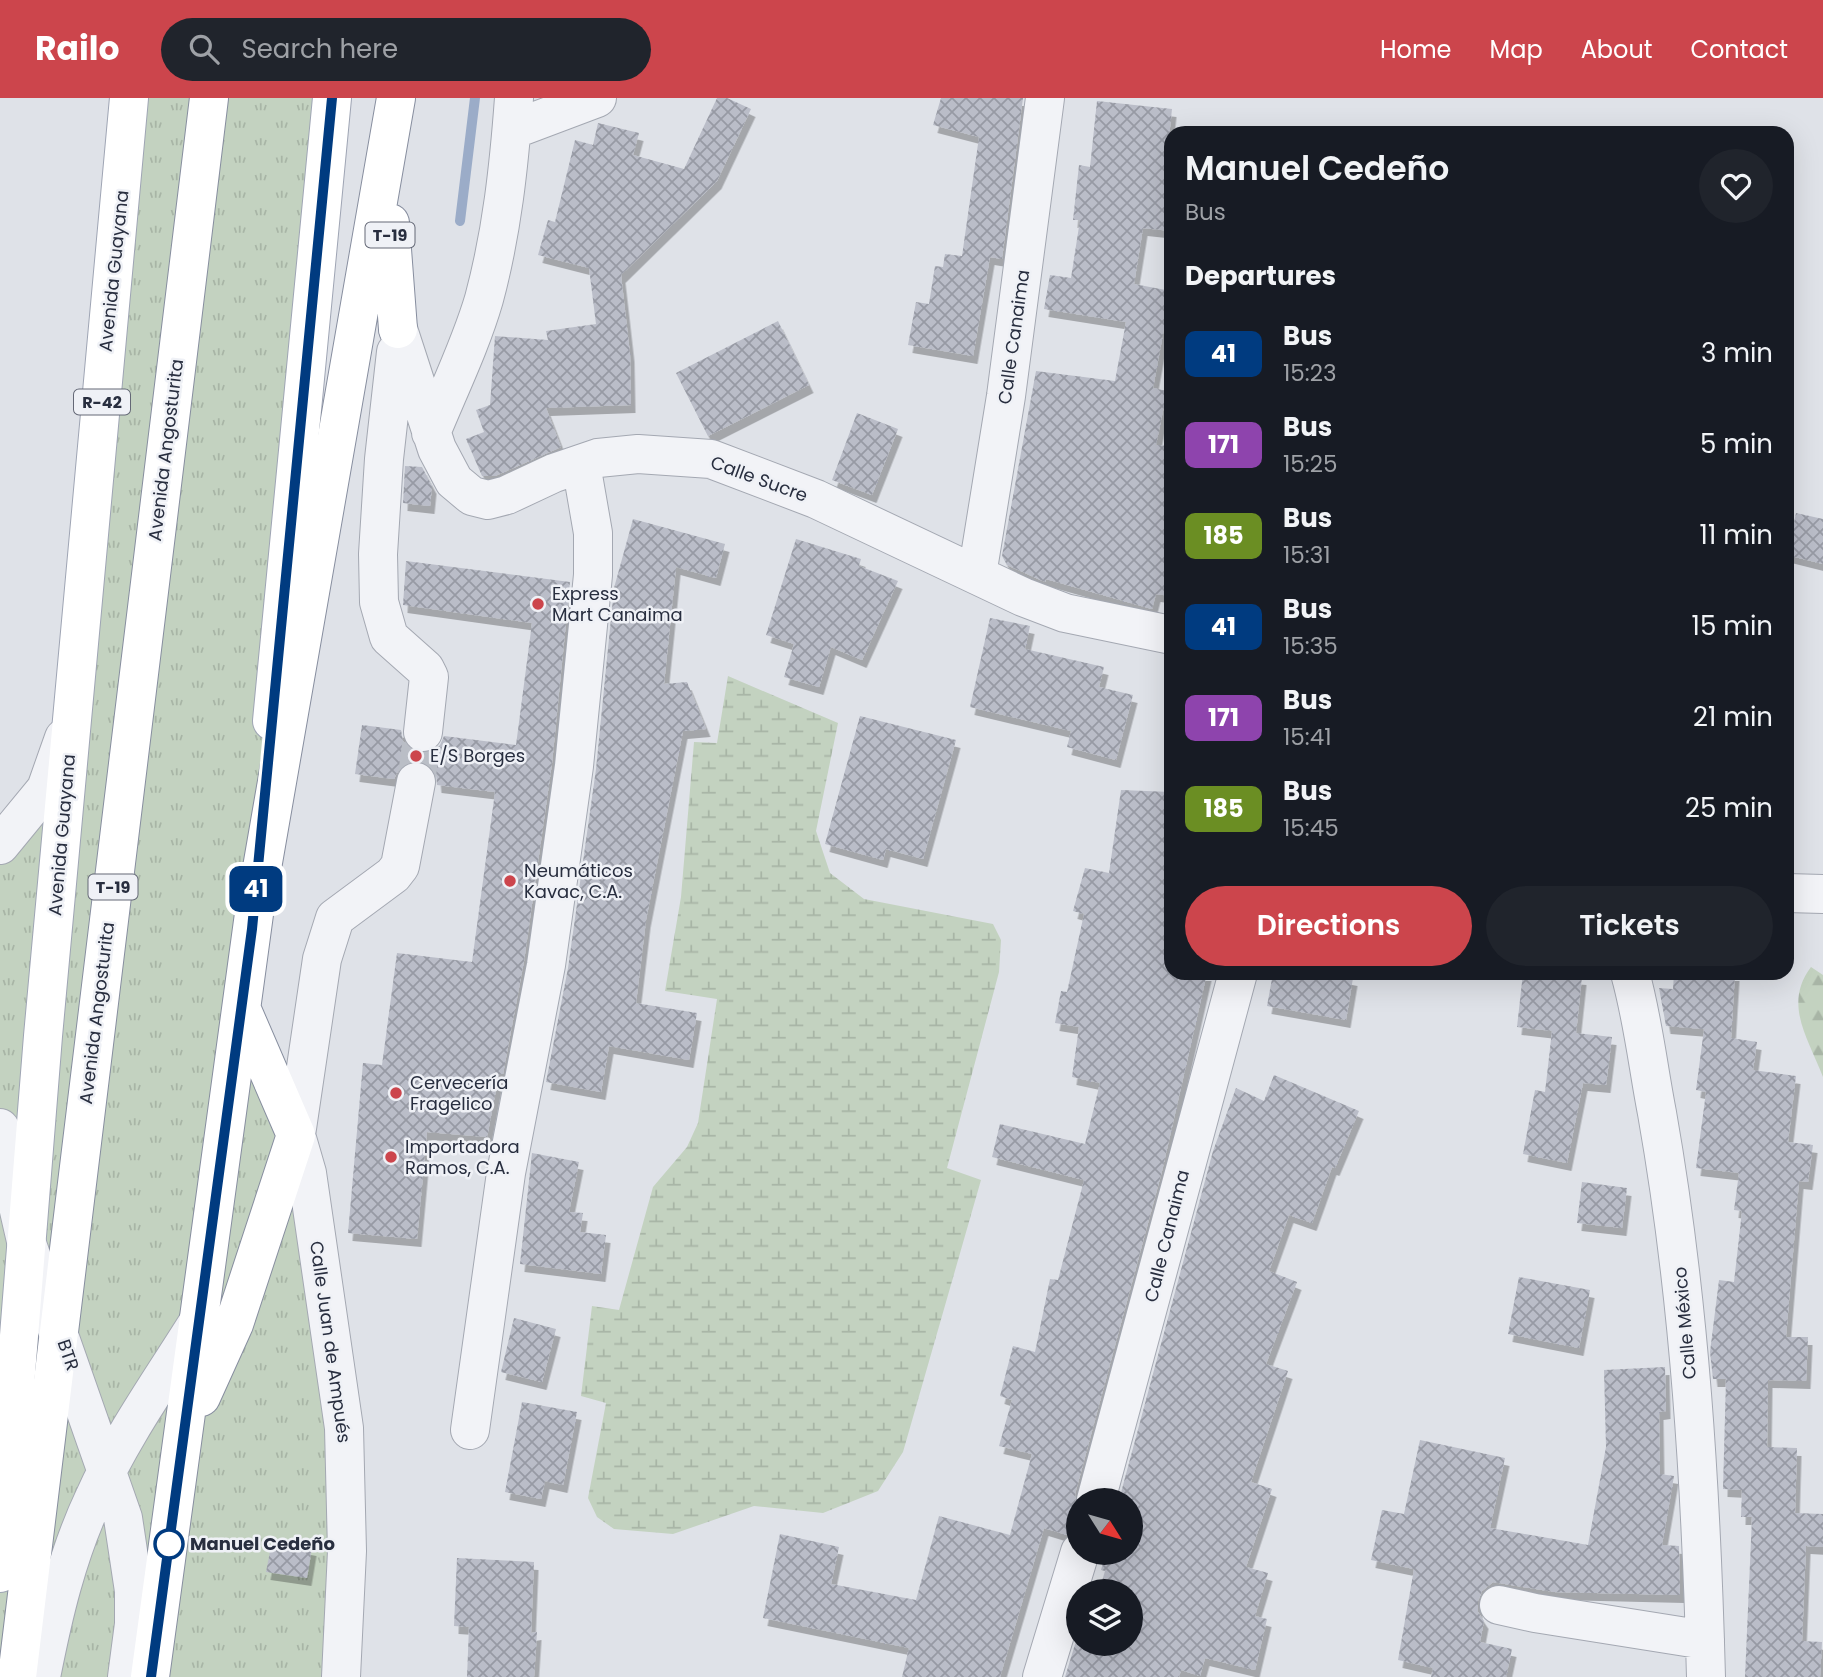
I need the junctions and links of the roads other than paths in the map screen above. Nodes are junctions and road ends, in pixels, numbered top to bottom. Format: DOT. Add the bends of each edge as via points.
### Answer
graph roads {
  1 [pos="129,98"];
  2 [pos="209,98"];
  3 [pos="332,98"];
  4 [pos="396,98"];
  5 [pos="597,98"];
  6 [pos="1045,98"];
  7 [pos="513,114"];
  8 [pos="389,140"];
  9 [pos="398,329"];
  10 [pos="431,433"];
  11 [pos="581,464"];
  12 [pos="977,575"];
  13 [pos="1164,634"];
  14 [pos="74,706"];
  15 [pos="423,732"];
  16 [pos="415,782"];
  17 [pos="0,845"];
  18 [pos="1794,893"];
  19 [pos="1823,894"];
  20 [pos="254,914"];
  21 [pos="1236,980"];
  22 [pos="1631,980"];
  23 [pos="242,1008"];
  24 [pos="0,1128"];
  25 [pos="296,1135"];
  26 [pos="26,1241"];
  27 [pos="200,1319"];
  28 [pos="59,1329"];
  29 [pos="470,1430"];
  30 [pos="185,1432"];
  31 [pos="108,1469"];
  32 [pos="1099,1488"];
  33 [pos="1076,1565"];
  34 [pos="0,1573"];
  35 [pos="1499,1605"];
  36 [pos="1705,1640"];
  37 [pos="17,1677"];
  38 [pos="41,1677"];
  39 [pos="127,1677"];
  40 [pos="150,1677"];
  41 [pos="341,1677"];
  42 [pos="1042,1677"];
  43 [pos="1706,1677"];
  1 -- 14 [label="main road, Avenida Guayana / R-42"];
  2 -- 28 [label="main road, Avenida Angosturita / T-19"];
  3 -- 20 [label="main road"];
  4 -- 8 [label="main road, T-19"];
  5 -- 7 [label="street"];
  6 -- 12 [label="street, Calle Canaima"];
  7 -- 10 [label="street" via="509,174 483,301"];
  8 -- 9 [label="main road, T-19" via="390,247"];
  8 -- 20 [label="main road, T-19"];
  9 -- 10 [label="street, Calle Sucre"];
  9 -- 15 [label="street" via="384,459 379,602 389,637 429,677"];
  10 -- 11 [label="street, Calle Sucre" via="454,481 472,496 488,500"];
  11 -- 12 [label="street, Calle Sucre" via="638,454 711,459 816,499"];
  11 -- 29 [label="street" via="593,533 593,575 574,766 546,965 506,1172"];
  12 -- 13 [label="street, Calle Sucre" via="1065,613"];
  14 -- 17 [label="street" via="46,789"];
  14 -- 26 [label="main road, Avenida Guayana"];
  16 -- 25 [label="street" via="400,866 335,918 322,959"];
  18 -- 19 [label="street"];
  20 -- 23 [label="main road, T-19"];
  21 -- 32 [label="street, Calle Canaima"];
  22 -- 36 [label="street, Calle México" via="1669,1181 1687,1317"];
  23 -- 25 [label="main road"];
  23 -- 27 [label="main road, T-19"];
  24 -- 26 [label="street, BTR"];
  25 -- 30 [label="main road" via="234,1324"];
  25 -- 41 [label="street, Calle Juan de Ampués" via="307,1172 344,1428 347,1551"];
  26 -- 28 [label="street, BTR"];
  26 -- 34 [label="main road, Avenida Guayana"];
  27 -- 30 [label="main road, T-19"];
  27 -- 31 [label="street"];
  28 -- 31 [label="street, BTR"];
  28 -- 37 [label="main road, Avenida Angosturita / T-19"];
  30 -- 40 [label="main road, T-19"];
  31 -- 38 [label="street" via="71,1558 54,1611"];
  31 -- 39 [label="street, BTR" via="132,1568 134,1624"];
  33 -- 42 [label="street"];
  35 -- 36 [label="street"];
  36 -- 43 [label="street, Calle México"];
}
